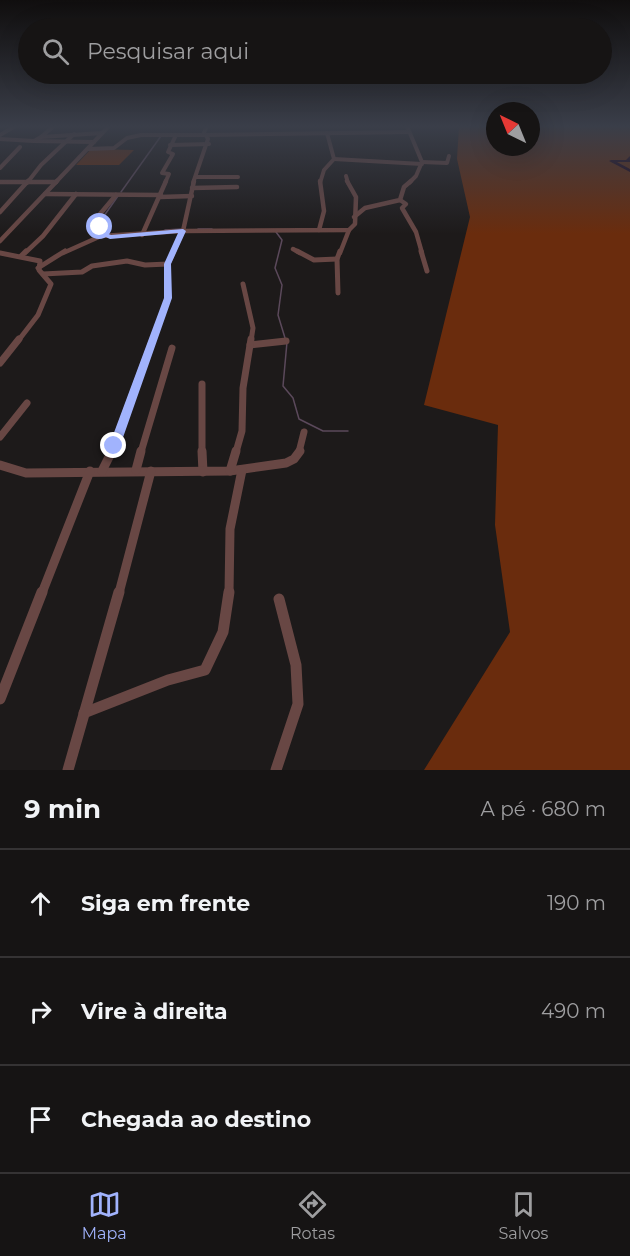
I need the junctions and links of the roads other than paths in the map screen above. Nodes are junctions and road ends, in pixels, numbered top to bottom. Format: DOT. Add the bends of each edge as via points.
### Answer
graph roads {
  1 [pos="47,162"];
  2 [pos="75,162"];
  3 [pos="168,162"];
  4 [pos="201,162"];
  5 [pos="331,162"];
  6 [pos="399,162"];
  7 [pos="447,162"];
  8 [pos="422,163"];
  9 [pos="346,176"];
  10 [pos="196,177"];
  11 [pos="238,177"];
  12 [pos="0,182"];
  13 [pos="27,182"];
  14 [pos="56,182"];
  15 [pos="237,187"];
  16 [pos="192,188"];
  17 [pos="45,194"];
  18 [pos="76,194"];
  19 [pos="116,195"];
  20 [pos="161,196"];
  21 [pos="192,196"];
  22 [pos="400,200"];
  23 [pos="0,212"];
  24 [pos="354,217"];
  25 [pos="319,230"];
  26 [pos="350,230"];
  27 [pos="183,231"];
  28 [pos="142,235"];
  29 [pos="110,237"];
  30 [pos="0,241"];
  31 [pos="293,249"];
  32 [pos="0,253"];
  33 [pos="21,256"];
  34 [pos="337,259"];
  35 [pos="168,264"];
  36 [pos="38,268"];
  37 [pos="427,271"];
  38 [pos="44,274"];
  39 [pos="243,284"];
  40 [pos="338,293"];
  41 [pos="286,341"];
  42 [pos="249,345"];
  43 [pos="172,348"];
  44 [pos="0,363"];
  45 [pos="202,384"];
  46 [pos="27,403"];
  47 [pos="304,432"];
  48 [pos="0,437"];
  49 [pos="0,465"];
  50 [pos="136,470"];
  51 [pos="242,470"];
  52 [pos="90,471"];
  53 [pos="102,471"];
  54 [pos="150,471"];
  55 [pos="230,471"];
  56 [pos="203,472"];
  57 [pos="279,599"];
  58 [pos="0,699"];
  59 [pos="84,713"];
  60 [pos="68,770"];
  61 [pos="276,770"];
  1 -- 13 [label="street"];
  2 -- 14 [label="street"];
  3 -- 20 [label="street" via="162,173 169,174"];
  4 -- 10 [label="street"];
  5 -- 25 [label="street" via="320,181 324,210"];
  6 -- 8 [label="street"];
  7 -- 8 [label="street"];
  8 -- 22 [label="street" via="416,176 405,185"];
  9 -- 24 [label="street" via="347,185 355,194"];
  10 -- 11 [label="street"];
  10 -- 16 [label="street"];
  12 -- 13 [label="street"];
  13 -- 14 [label="street"];
  13 -- 23 [label="street"];
  14 -- 17 [label="street"];
  15 -- 16 [label="street"];
  16 -- 21 [label="street"];
  17 -- 18 [label="street"];
  17 -- 30 [label="street"];
  18 -- 19 [label="street"];
  18 -- 33 [label="street" via="43,236"];
  19 -- 20 [label="street"];
  19 -- 29 [label="street" via="95,220 100,233"];
  20 -- 21 [label="street"];
  20 -- 28 [label="street"];
  21 -- 27 [label="street"];
  22 -- 24 [label="street" via="365,208"];
  22 -- 37 [label="street" via="406,204 402,208 416,232"];
  24 -- 26 [label="street" via="355,225"];
  25 -- 26 [label="street"];
  25 -- 27 [label="street"];
  26 -- 34 [label="street"];
  27 -- 28 [label="street"];
  27 -- 35 [label="street"];
  28 -- 29 [label="street"];
  29 -- 36 [label="street" via="75,245"];
  31 -- 34 [label="street" via="314,260"];
  32 -- 33 [label="street"];
  33 -- 36 [label="street" via="40,261"];
  34 -- 40 [label="street"];
  35 -- 38 [label="street" via="127,261 82,272"];
  35 -- 53 [label="street" via="168,298"];
  36 -- 38 [label="street"];
  38 -- 44 [label="street" via="51,285 38,315"];
  39 -- 42 [label="street" via="253,318"];
  41 -- 42 [label="street"];
  42 -- 55 [label="street" via="242,431"];
  43 -- 50 [label="street"];
  45 -- 56 [label="street"];
  46 -- 48 [label="street"];
  47 -- 51 [label="street" via="294,459"];
  49 -- 52 [label="street" via="26,473"];
  50 -- 53 [label="street"];
  50 -- 54 [label="street"];
  51 -- 55 [label="street"];
  51 -- 59 [label="street" via="230,529 229,598 223,632 210,664 206,670 168,680"];
  52 -- 53 [label="street"];
  52 -- 58 [label="street"];
  54 -- 56 [label="street"];
  54 -- 59 [label="street"];
  55 -- 56 [label="street"];
  57 -- 61 [label="street" via="296,665 298,704"];
  59 -- 60 [label="street"];
}
